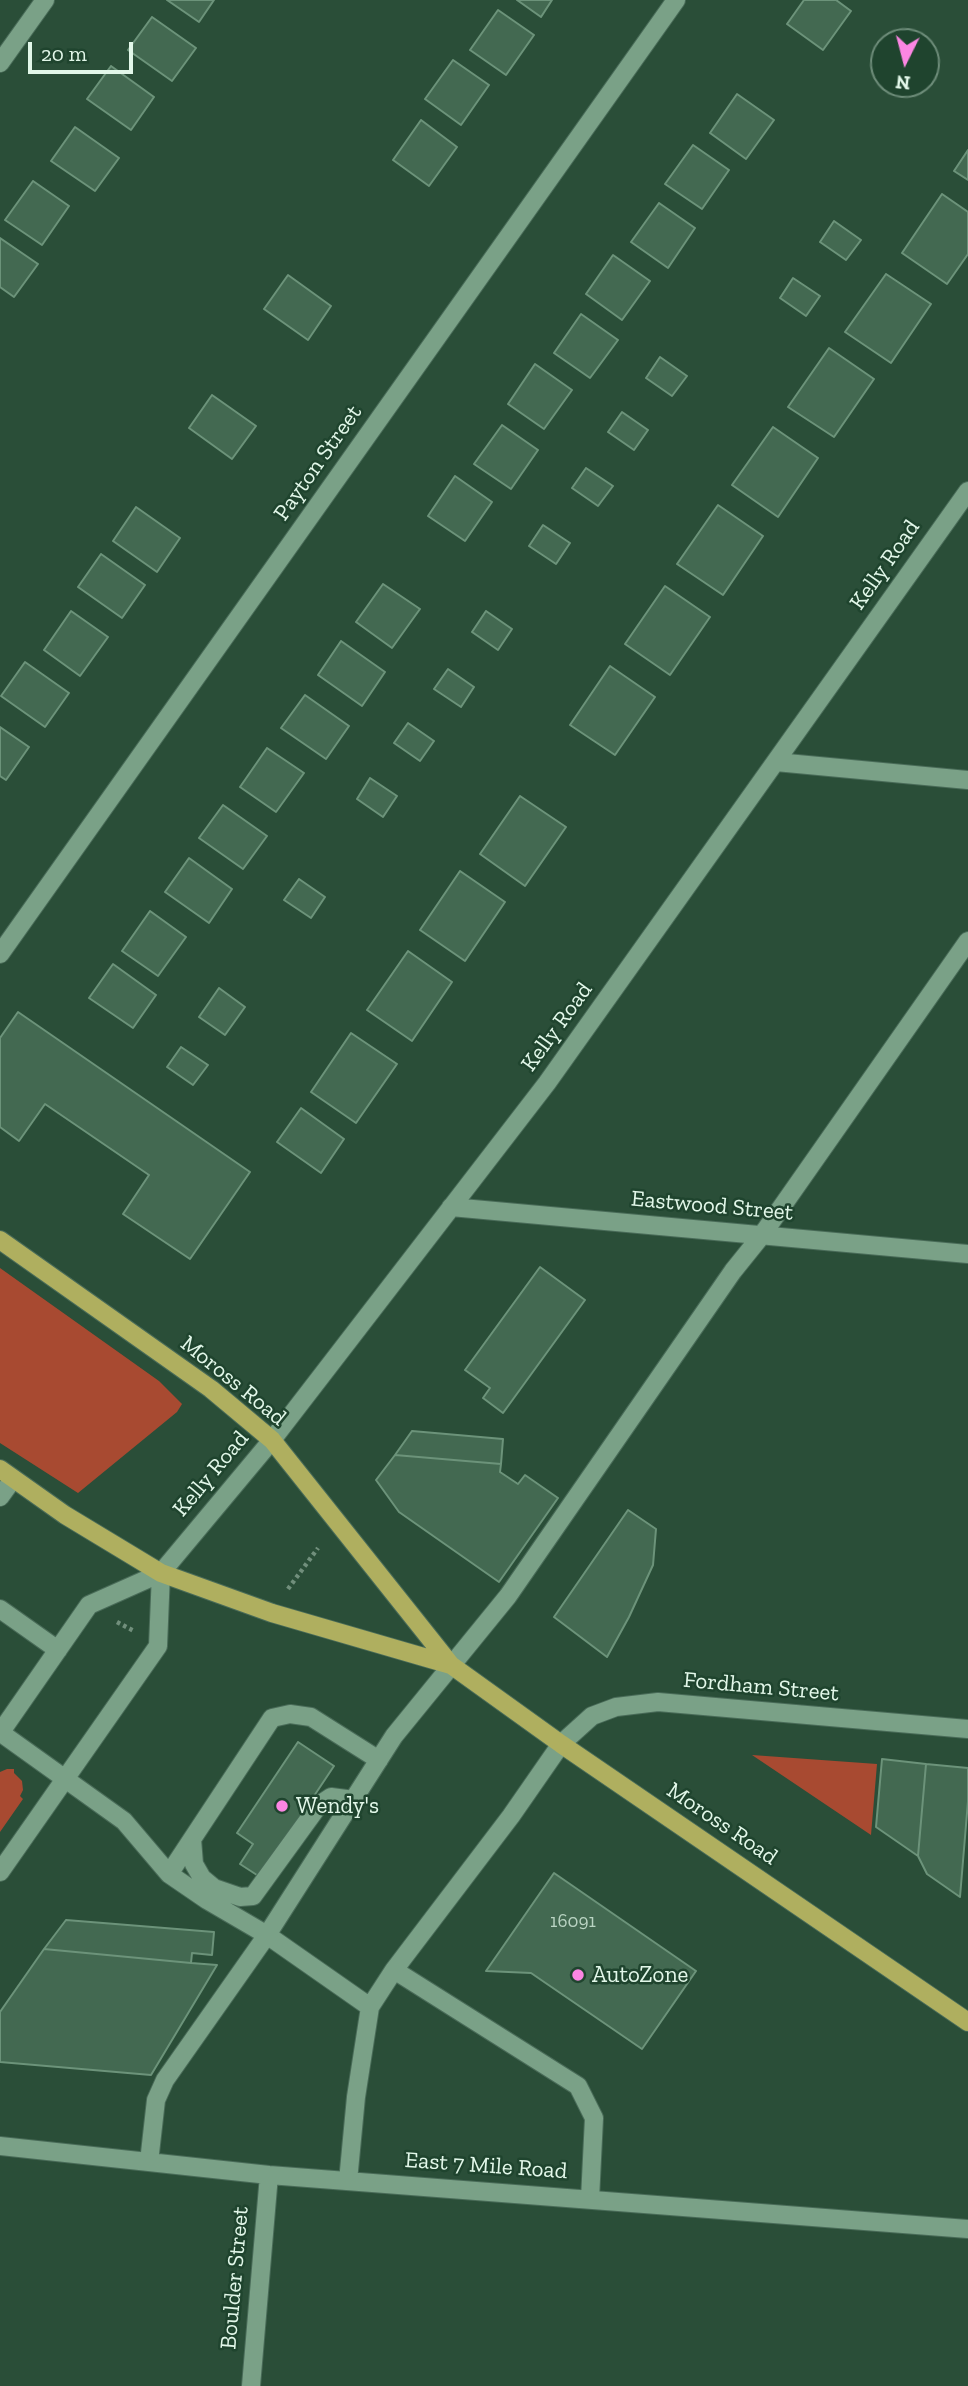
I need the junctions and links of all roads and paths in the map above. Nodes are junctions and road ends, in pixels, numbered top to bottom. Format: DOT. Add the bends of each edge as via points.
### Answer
graph roads {
  1 [pos="45,0"];
  2 [pos="676,0"];
  3 [pos="0,63"];
  4 [pos="968,491"];
  5 [pos="776,762"];
  6 [pos="968,780"];
  7 [pos="968,941"];
  8 [pos="0,954"];
  9 [pos="451,1207"];
  10 [pos="762,1235"];
  11 [pos="0,1240"];
  12 [pos="968,1254"];
  13 [pos="272,1440"];
  14 [pos="6,1474"];
  15 [pos="0,1497"];
  16 [pos="318,1548"];
  17 [pos="161,1573"];
  18 [pos="288,1589"];
  19 [pos="0,1609"];
  20 [pos="115,1620"];
  21 [pos="141,1635"];
  22 [pos="58,1650"];
  23 [pos="451,1665"];
  24 [pos="3,1724"];
  25 [pos="968,1729"];
  26 [pos="561,1744"];
  27 [pos="379,1760"];
  28 [pos="65,1779"];
  29 [pos="354,1800"];
  30 [pos="192,1839"];
  31 [pos="0,1872"];
  32 [pos="169,1874"];
  33 [pos="267,1936"];
  34 [pos="394,1970"];
  35 [pos="370,2007"];
  36 [pos="968,2022"];
  37 [pos="0,2146"];
  38 [pos="149,2162"];
  39 [pos="268,2175"];
  40 [pos="348,2180"];
  41 [pos="590,2199"];
  42 [pos="968,2229"];
  43 [pos="251,2386"];
  1 -- 3 [label="street"];
  2 -- 8 [label="street, Payton Street"];
  4 -- 5 [label="street, Kelly Road"];
  5 -- 6 [label="street"];
  5 -- 9 [label="street, Kelly Road" via="547,1083"];
  7 -- 10 [label="street"];
  9 -- 10 [label="street, Eastwood Street"];
  9 -- 13 [label="street, Kelly Road"];
  10 -- 12 [label="street, Eastwood Street"];
  10 -- 23 [label="street" via="508,1596"];
  11 -- 13 [label="main road, Moross Road" via="211,1389"];
  13 -- 17 [label="street, Kelly Road"];
  13 -- 23 [label="main road, Moross Road"];
  14 -- 15 [label="street"];
  14 -- 17 [label="main road, Moross Road"];
  16 -- 18 [label="path"];
  17 -- 22 [label="street, Kelly Road" via="89,1605"];
  17 -- 23 [label="main road, Moross Road" via="272,1613"];
  17 -- 28 [label="street" via="158,1646"];
  19 -- 22 [label="street"];
  20 -- 21 [label="path"];
  22 -- 24 [label="street, Kelly Road"];
  23 -- 26 [label="main road, Moross Road"];
  23 -- 27 [label="street"];
  24 -- 28 [label="street"];
  25 -- 26 [label="street, Fordham Street" via="648,1703 592,1716"];
  26 -- 34 [label="street, Fordham Street"];
  26 -- 36 [label="main road, Moross Road"];
  27 -- 29 [label="street"];
  27 -- 30 [label="street" via="311,1717 290,1714 272,1718"];
  28 -- 31 [label="street"];
  28 -- 32 [label="street" via="124,1821"];
  29 -- 30 [label="street" via="331,1797 319,1805 253,1896 240,1898 202,1878 194,1864"];
  29 -- 33 [label="street"];
  30 -- 32 [label="street"];
  32 -- 33 [label="street"];
  33 -- 35 [label="street"];
  33 -- 38 [label="street" via="164,2080 156,2101"];
  34 -- 35 [label="street, Fordham Street"];
  34 -- 41 [label="street" via="578,2086 594,2118"];
  35 -- 40 [label="street"];
  37 -- 38 [label="street, East 7 Mile Road"];
  38 -- 39 [label="street, East 7 Mile Road"];
  39 -- 40 [label="street, East 7 Mile Road"];
  39 -- 43 [label="street, Boulder Street"];
  40 -- 41 [label="street, East 7 Mile Road"];
  41 -- 42 [label="street, East 7 Mile Road"];
}
